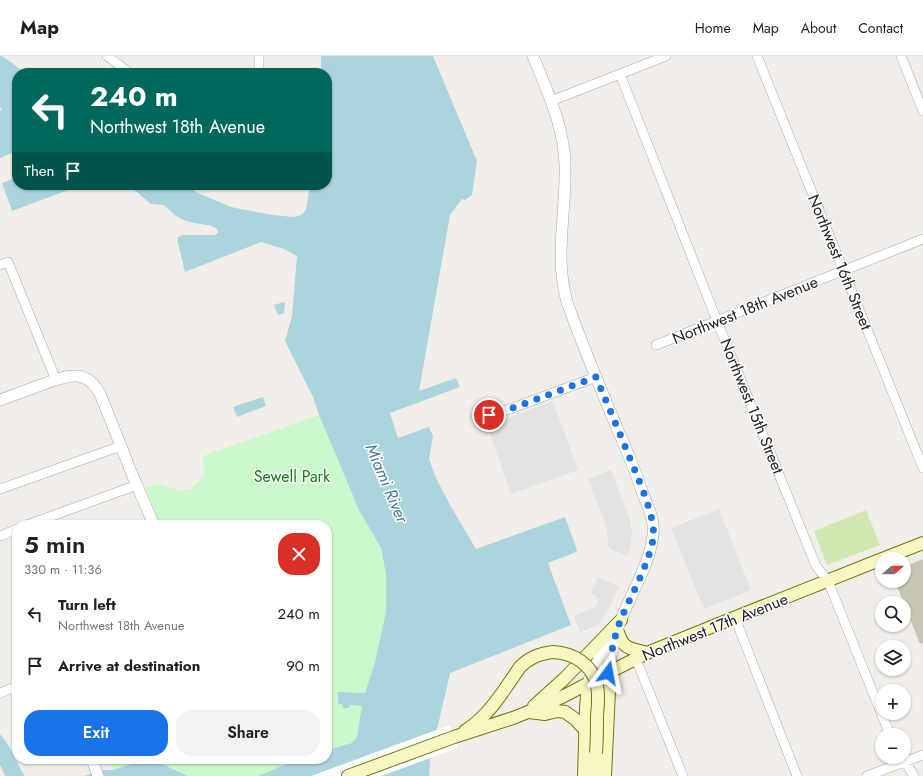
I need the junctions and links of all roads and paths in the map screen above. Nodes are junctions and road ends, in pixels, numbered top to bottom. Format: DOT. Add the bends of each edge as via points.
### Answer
graph roads {
  1 [pos="107,56"];
  2 [pos="259,56"];
  3 [pos="533,56"];
  4 [pos="666,56"];
  5 [pos="757,56"];
  6 [pos="901,56"];
  7 [pos="123,68"];
  8 [pos="260,68"];
  9 [pos="620,74"];
  10 [pos="551,101"];
  11 [pos="923,111"];
  12 [pos="923,239"];
  13 [pos="4,264"];
  14 [pos="844,271"];
  15 [pos="718,321"];
  16 [pos="656,345"];
  17 [pos="596,377"];
  18 [pos="56,380"];
  19 [pos="0,400"];
  20 [pos="478,418"];
  21 [pos="121,446"];
  22 [pos="923,468"];
  23 [pos="137,485"];
  24 [pos="0,489"];
  25 [pos="41,520"];
  26 [pos="152,520"];
  27 [pos="12,531"];
  28 [pos="0,536"];
  29 [pos="923,543"];
  30 [pos="900,552"];
  31 [pos="875,562"];
  32 [pos="828,581"];
  33 [pos="735,618"];
  34 [pos="619,625"];
  35 [pos="642,656"];
  36 [pos="608,673"];
  37 [pos="588,684"];
  38 [pos="12,688"];
  39 [pos="0,693"];
  40 [pos="528,712"];
  41 [pos="887,728"];
  42 [pos="586,731"];
  43 [pos="454,737"];
  44 [pos="923,755"];
  45 [pos="911,757"];
  46 [pos="892,764"];
  47 [pos="906,764"];
  48 [pos="348,776"];
  49 [pos="584,776"];
  50 [pos="596,776"];
  51 [pos="605,776"];
  52 [pos="683,776"];
  53 [pos="797,776"];
  54 [pos="867,776"];
  55 [pos="914,776"];
  1 -- 7 [label="street"];
  2 -- 8 [label="street"];
  3 -- 10 [label="street"];
  4 -- 9 [label="street"];
  5 -- 14 [label="street, Northwest 16th Street"];
  6 -- 11 [label="street"];
  9 -- 10 [label="street"];
  9 -- 15 [label="street, Northwest 15th Street"];
  10 -- 17 [label="street" via="563,141 565,163 562,282 570,312"];
  12 -- 14 [label="street, Northwest 18th Avenue"];
  13 -- 18 [label="street"];
  14 -- 15 [label="street, Northwest 18th Avenue"];
  14 -- 22 [label="street, Northwest 16th Street"];
  15 -- 16 [label="street, Northwest 18th Avenue"];
  15 -- 32 [label="street, Northwest 15th Street" via="816,566"];
  17 -- 20 [label="street" via="510,409"];
  17 -- 34 [label="street" via="638,480 653,528 647,558"];
  18 -- 19 [label="street"];
  18 -- 21 [label="street" via="77,376 87,378 95,385"];
  21 -- 23 [label="street"];
  21 -- 24 [label="street"];
  23 -- 25 [label="street"];
  23 -- 26 [label="street"];
  27 -- 28 [label="street"];
  29 -- 30 [label="main road, Northwest 17th Avenue"];
  31 -- 32 [label="main road, Northwest 17th Avenue"];
  32 -- 33 [label="main road, Northwest 17th Avenue"];
  32 -- 41 [label="street, Northwest 15th Street"];
  33 -- 35 [label="main road, Northwest 17th Avenue"];
  33 -- 53 [label="street"];
  34 -- 35 [label="main road" via="622,642"];
  34 -- 36 [label="street"];
  34 -- 37 [label="street" via="603,650"];
  34 -- 40 [label="main road"];
  35 -- 36 [label="main road, Northwest 17th Avenue"];
  35 -- 52 [label="street"];
  36 -- 37 [label="main road, Northwest 17th Avenue"];
  36 -- 51 [label="main road"];
  37 -- 40 [label="main road, Northwest 17th Avenue"];
  37 -- 42 [label="main road"];
  38 -- 39 [label="street"];
  40 -- 42 [label="main road" via="565,712"];
  40 -- 43 [label="main road, Northwest 17th Avenue"];
  42 -- 49 [label="main road"];
  43 -- 48 [label="main road, Northwest 17th Avenue"];
  43 -- 50 [label="main road, bridge" via="470,728 487,713 525,661 537,655 553,652 566,654 587,667 598,691"];
  44 -- 45 [label="street"];
  46 -- 54 [label="street"];
  47 -- 55 [label="street"];
}
